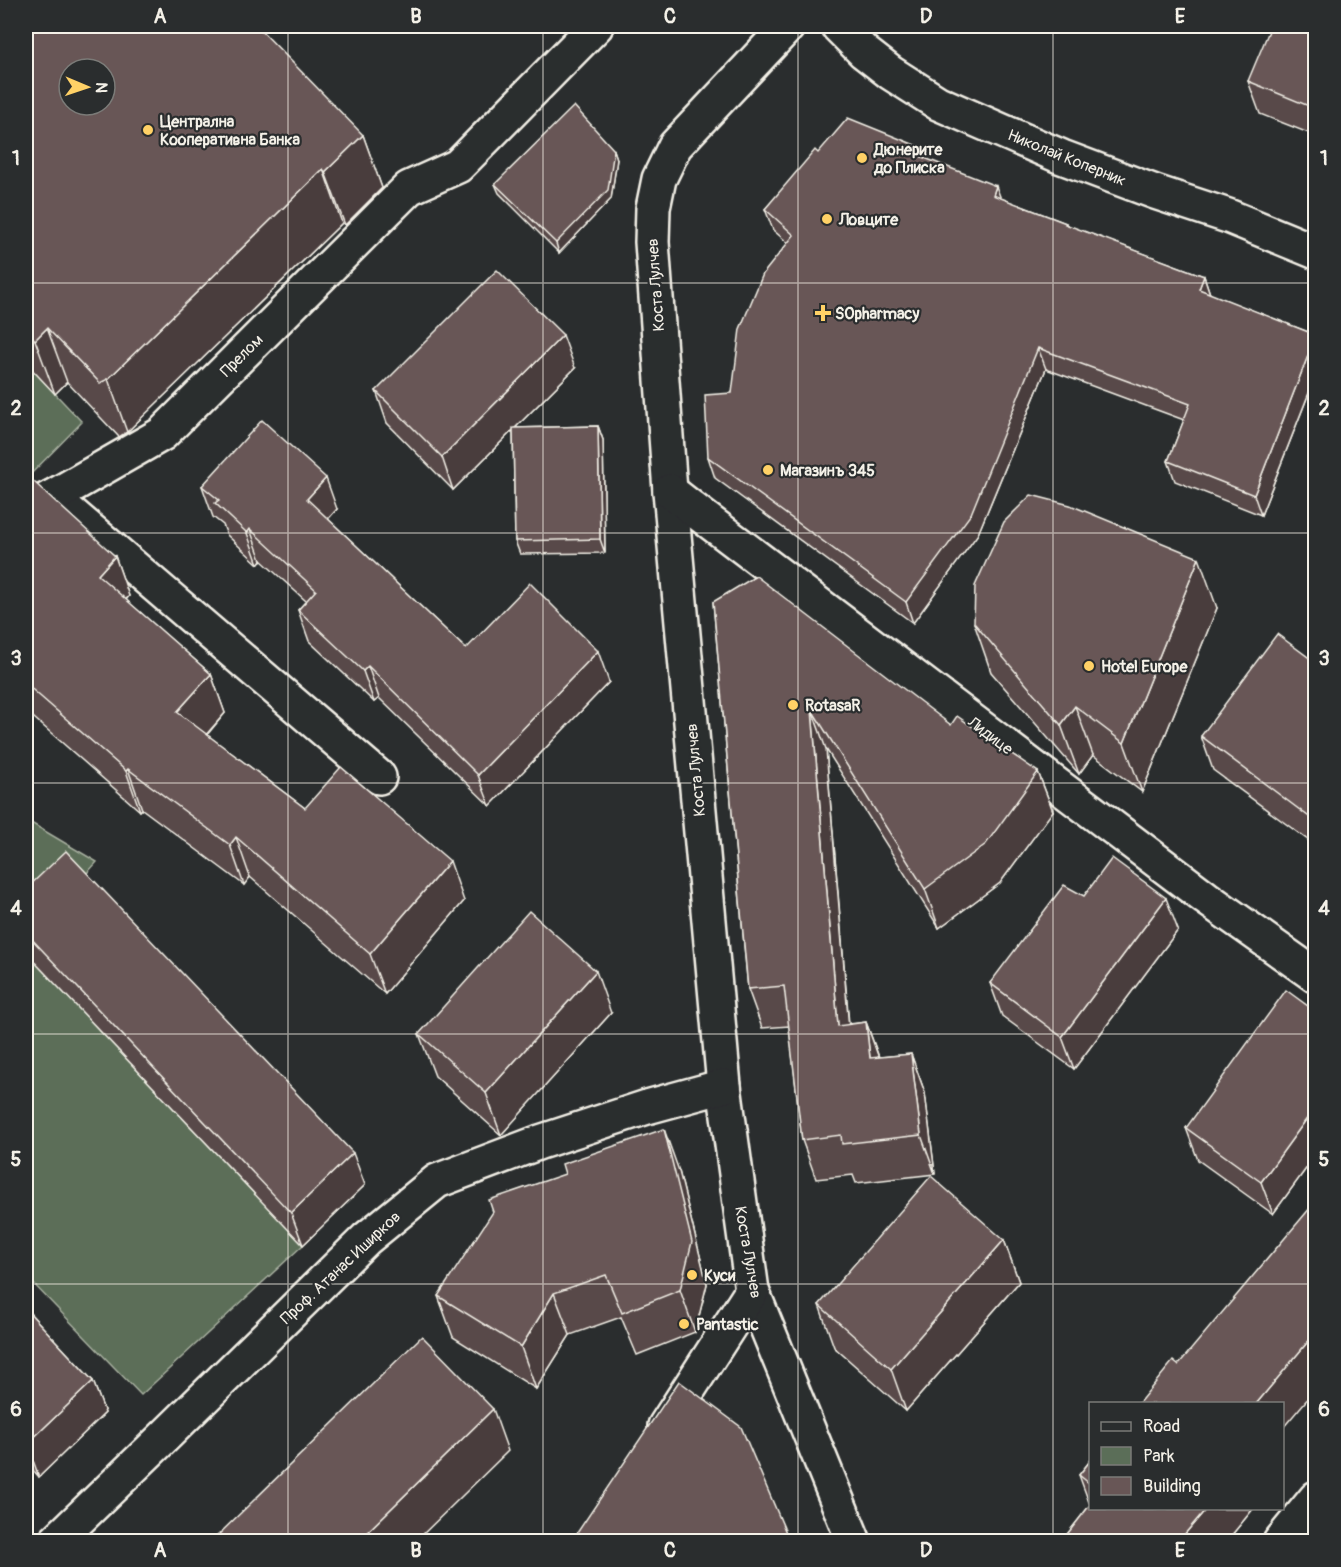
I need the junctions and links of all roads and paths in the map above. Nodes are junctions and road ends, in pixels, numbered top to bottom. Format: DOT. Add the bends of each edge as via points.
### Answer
graph roads {
  1 [pos="596,26"];
  2 [pos="788,26"];
  3 [pos="838,26"];
  4 [pos="1316,252"];
  5 [pos="670,491"];
  6 [pos="39,503"];
  7 [pos="379,777"];
  8 [pos="1316,976"];
  9 [pos="724,1086"];
  10 [pos="752,1291"];
  11 [pos="652,1446"];
  12 [pos="1316,1498"];
  13 [pos="55,1542"];
  14 [pos="854,1542"];
  15 [pos="1280,1542"];
  1 -- 6 [label="street, Прелом" via="458,166 410,188 162,434"];
  2 -- 5 [label="street, Коста Лулчев" via="675,146 659,179 652,242"];
  3 -- 4 [label="street, Николай Коперник" via="891,73 938,103 1062,157"];
  5 -- 8 [label="street, Лидице" via="1196,891"];
  5 -- 9 [label="street, Коста Лулчев"];
  6 -- 7 [label="street, Прелом"];
  9 -- 10 [label="street, Коста Лулчев"];
  9 -- 13 [label="street, Проф. Атанас Иширков" via="540,1142 437,1181 366,1239"];
  10 -- 11 [label="street"];
  10 -- 14 [label="street, Коста Лулчев"];
  12 -- 15 [label="street"];
}
